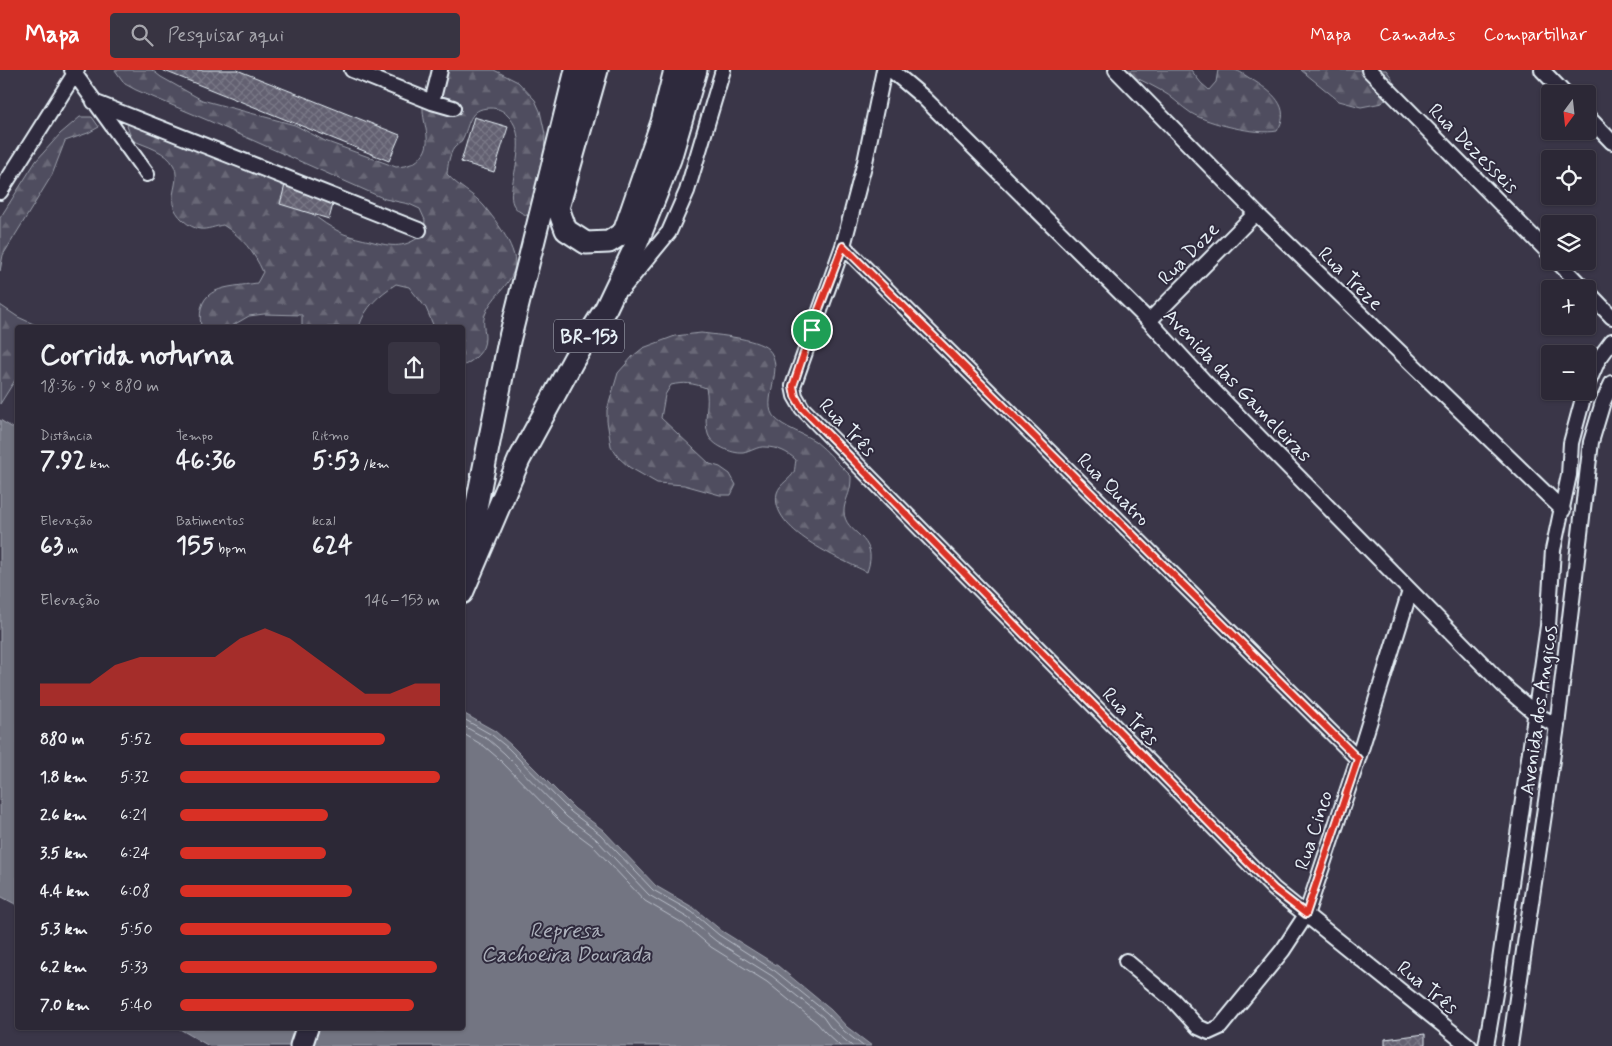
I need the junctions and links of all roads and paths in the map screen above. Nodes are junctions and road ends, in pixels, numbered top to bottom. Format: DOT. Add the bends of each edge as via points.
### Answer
graph roads {
  1 [pos="352,70"];
  2 [pos="440,70"];
  3 [pos="576,70"];
  4 [pos="597,70"];
  5 [pos="675,70"];
  6 [pos="696,70"];
  7 [pos="723,70"];
  8 [pos="884,70"];
  9 [pos="891,70"];
  10 [pos="1116,70"];
  11 [pos="1369,70"];
  12 [pos="1542,70"];
  13 [pos="74,71"];
  14 [pos="1556,85"];
  15 [pos="94,102"];
  16 [pos="432,102"];
  17 [pos="453,108"];
  18 [pos="1596,125"];
  19 [pos="1612,142"];
  20 [pos="148,174"];
  21 [pos="0,192"];
  22 [pos="1256,213"];
  23 [pos="418,230"];
  24 [pos="1541,245"];
  25 [pos="843,246"];
  26 [pos="1566,270"];
  27 [pos="1575,280"];
  28 [pos="1596,300"];
  29 [pos="606,308"];
  30 [pos="1612,317"];
  31 [pos="1149,321"];
  32 [pos="1612,341"];
  33 [pos="1596,365"];
  34 [pos="1612,383"];
  35 [pos="1583,400"];
  36 [pos="1563,510"];
  37 [pos="465,552"];
  38 [pos="465,586"];
  39 [pos="1410,590"];
  40 [pos="1536,714"];
  41 [pos="1557,726"];
  42 [pos="1358,759"];
  43 [pos="1306,914"];
  44 [pos="1126,960"];
  45 [pos="306,1030"];
  46 [pos="301,1046"];
  47 [pos="1469,1046"];
  48 [pos="1486,1046"];
  49 [pos="1510,1046"];
  1 -- 16 [label="street"];
  2 -- 16 [label="street"];
  3 -- 37 [label="highway" via="509,341"];
  4 -- 5 [label="highway" via="558,208 566,230 586,243 609,242 624,232 662,122"];
  6 -- 29 [label="highway, BR-153" via="670,159 637,243"];
  7 -- 29 [label="street" via="687,191 669,232"];
  8 -- 25 [label="street"];
  9 -- 31 [label="street, Avenida das Gameleiras" via="923,97"];
  10 -- 22 [label="street, Rua Treze"];
  11 -- 24 [label="street, Rua Dezesseis"];
  12 -- 14 [label="street"];
  13 -- 15 [label="street"];
  13 -- 21 [label="street"];
  15 -- 20 [label="street"];
  15 -- 23 [label="street"];
  16 -- 17 [label="street"];
  18 -- 19 [label="street"];
  22 -- 31 [label="street, Rua Doze"];
  22 -- 36 [label="street, Rua Treze"];
  25 -- 42 [label="street, Rua Quatro"];
  25 -- 43 [label="street, Rua Três" via="793,386 802,408 1274,889"];
  26 -- 27 [label="street"];
  28 -- 30 [label="street"];
  29 -- 38 [label="highway, BR-153" via="519,460"];
  31 -- 39 [label="street, Avenida das Gameleiras"];
  32 -- 33 [label="street"];
  34 -- 41 [label="street, Avenida dos Angicos" via="1592,436"];
  35 -- 36 [label="street, Avenida dos Angicos" via="1571,443"];
  36 -- 40 [label="street, Avenida dos Angicos" via="1554,550"];
  39 -- 40 [label="street, Avenida das Gameleiras" via="1508,690"];
  39 -- 42 [label="street, Rua Cinco"];
  40 -- 41 [label="street, Avenida das Gameleiras"];
  40 -- 48 [label="street, Avenida dos Angicos"];
  41 -- 49 [label="street, Avenida dos Angicos"];
  42 -- 43 [label="street, Rua Cinco"];
  43 -- 44 [label="street, Rua Cinco" via="1283,950 1235,1010 1220,1027 1209,1032 1198,1027"];
  43 -- 47 [label="street, Rua Três"];
  45 -- 46 [label="highway"];
}
